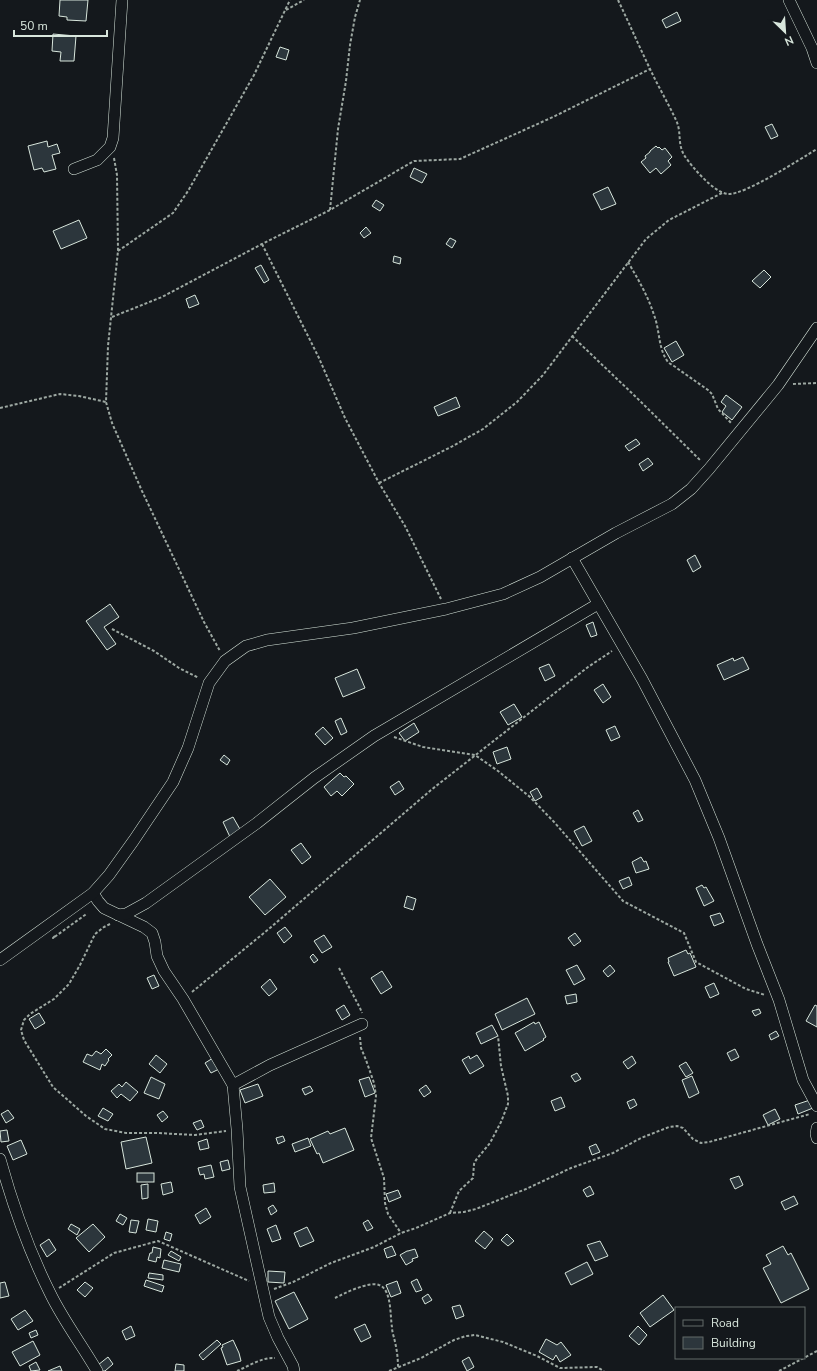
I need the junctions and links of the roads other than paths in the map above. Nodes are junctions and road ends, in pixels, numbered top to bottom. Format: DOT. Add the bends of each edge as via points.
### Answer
graph roads {
  1 [pos="122,0"];
  2 [pos="789,0"];
  3 [pos="817,63"];
  4 [pos="74,169"];
  5 [pos="817,328"];
  6 [pos="572,558"];
  7 [pos="598,604"];
  8 [pos="94,896"];
  9 [pos="121,916"];
  10 [pos="0,960"];
  11 [pos="362,1024"];
  12 [pos="233,1085"];
  13 [pos="817,1106"];
  14 [pos="817,1128"];
  15 [pos="817,1138"];
  16 [pos="0,1159"];
  17 [pos="97,1371"];
  18 [pos="294,1371"];
  1 -- 4 [label="street" via="113,138 110,147 96,160"];
  2 -- 3 [label="street"];
  5 -- 6 [label="street" via="778,384 691,489 672,504"];
  6 -- 7 [label="street"];
  6 -- 8 [label="street" via="540,577 503,594 446,609 353,628 267,640 246,646 225,661 209,683 188,748 172,782"];
  7 -- 9 [label="street" via="374,736 146,903"];
  7 -- 13 [label="street" via="695,780 779,1000 803,1080"];
  8 -- 9 [label="street" via="104,908"];
  8 -- 10 [label="street" via="46,926"];
  9 -- 12 [label="street" via="152,933 157,956 164,970"];
  11 -- 12 [label="street" via="270,1065"];
  12 -- 18 [label="street" via="240,1187 269,1317"];
  14 -- 15 [label="street"];
  16 -- 17 [label="street" via="16,1215 30,1251 50,1294"];
}
